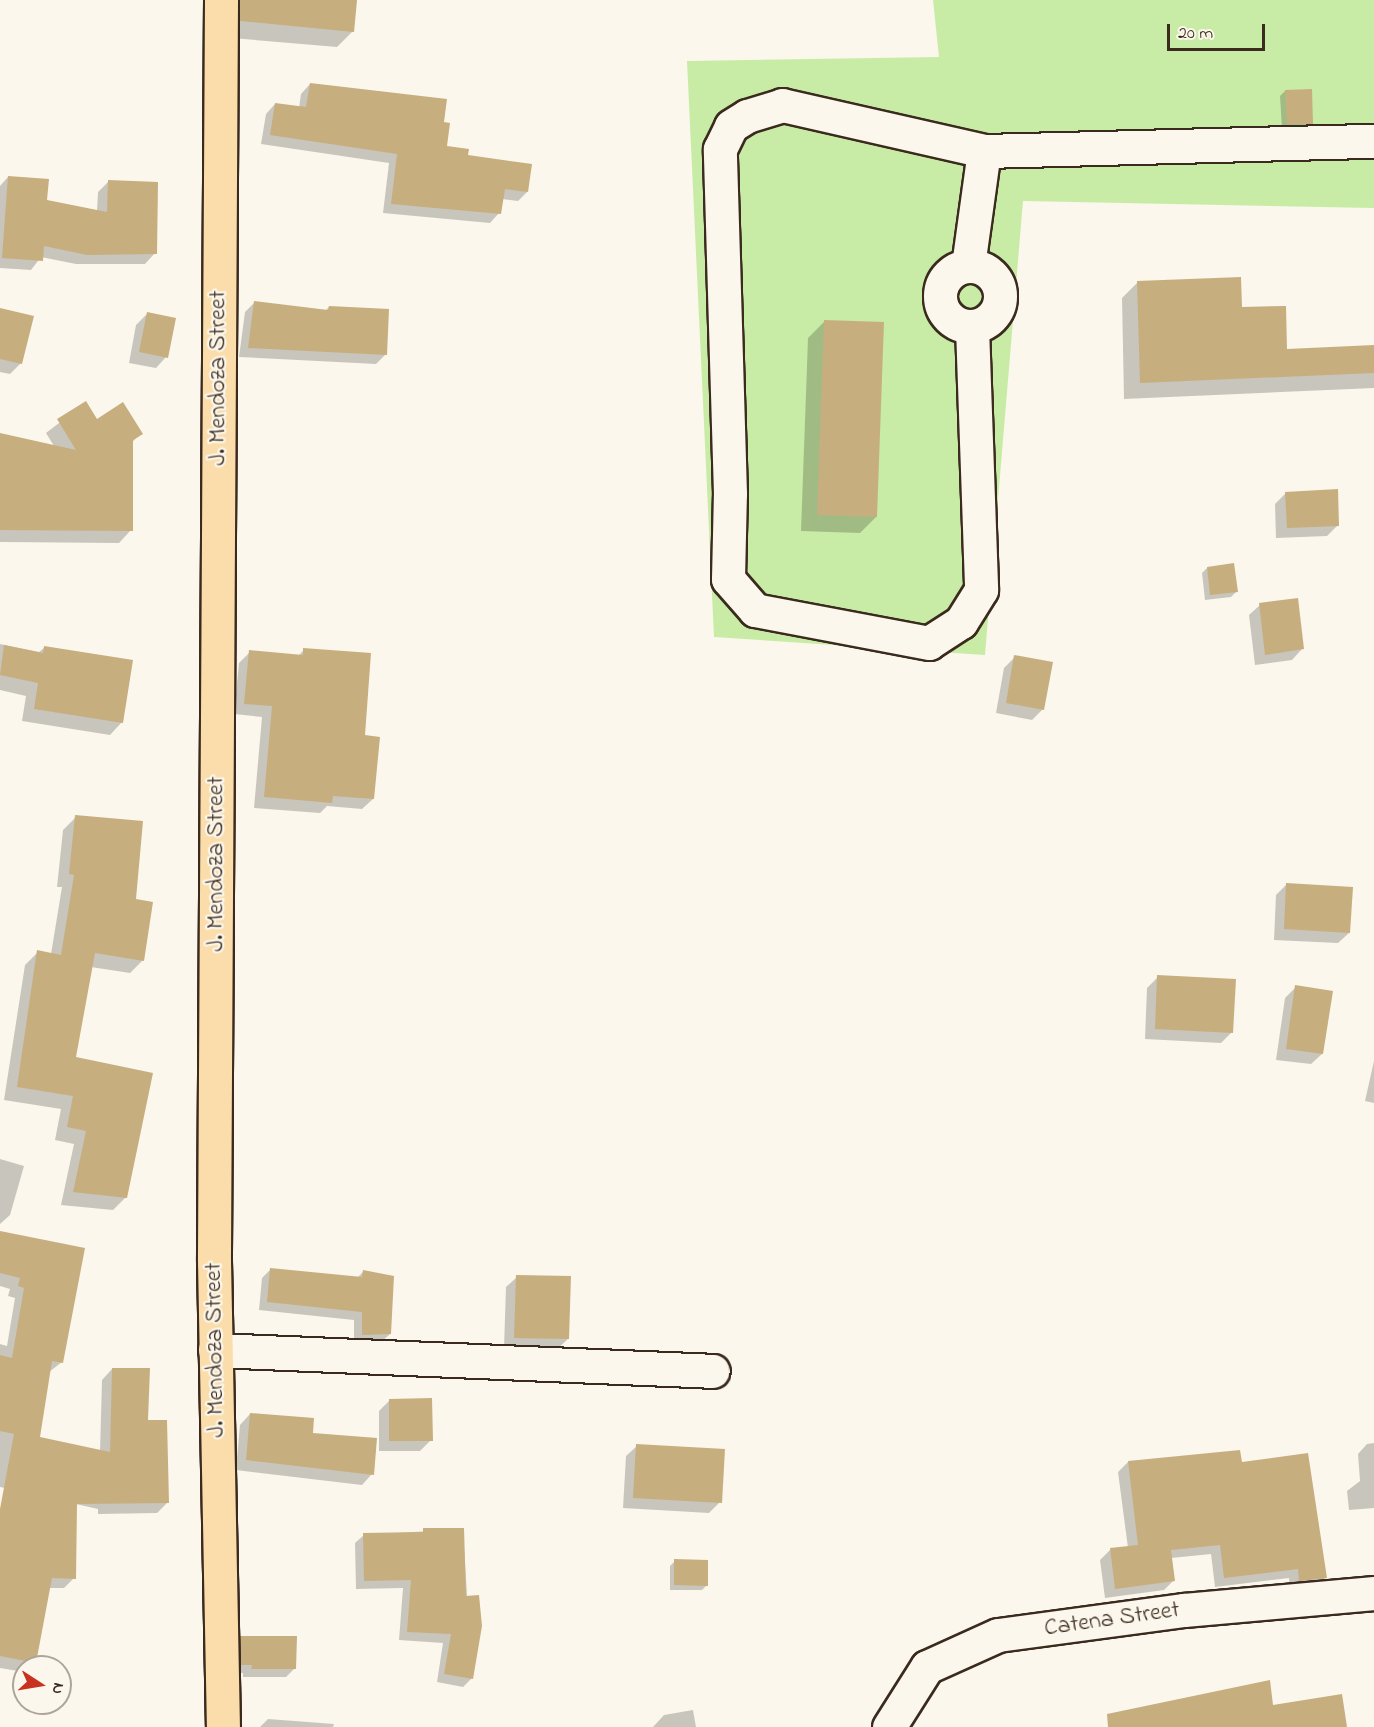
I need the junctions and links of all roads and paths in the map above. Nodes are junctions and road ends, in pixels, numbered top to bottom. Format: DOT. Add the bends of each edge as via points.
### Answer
graph roads {
  1 [pos="221,0"];
  2 [pos="1374,141"];
  3 [pos="984,152"];
  4 [pos="215,1350"];
  5 [pos="713,1371"];
  6 [pos="1374,1593"];
  7 [pos="223,1727"];
  8 [pos="889,1727"];
  1 -- 4 [label="main road, J. Mendoza Street"];
  2 -- 3 [label="street"];
  3 -- 3 [label="street" via="782,105 747,116 731,126 720,149 730,494 728,579 755,610 929,643 961,622 981,590 972,327 954,323 942,308 941,289 951,273 968,266"];
  4 -- 5 [label="street"];
  4 -- 7 [label="main road, J. Mendoza Street"];
  6 -- 8 [label="street, Catena Street" via="1184,1610 998,1635 927,1667"];
}
